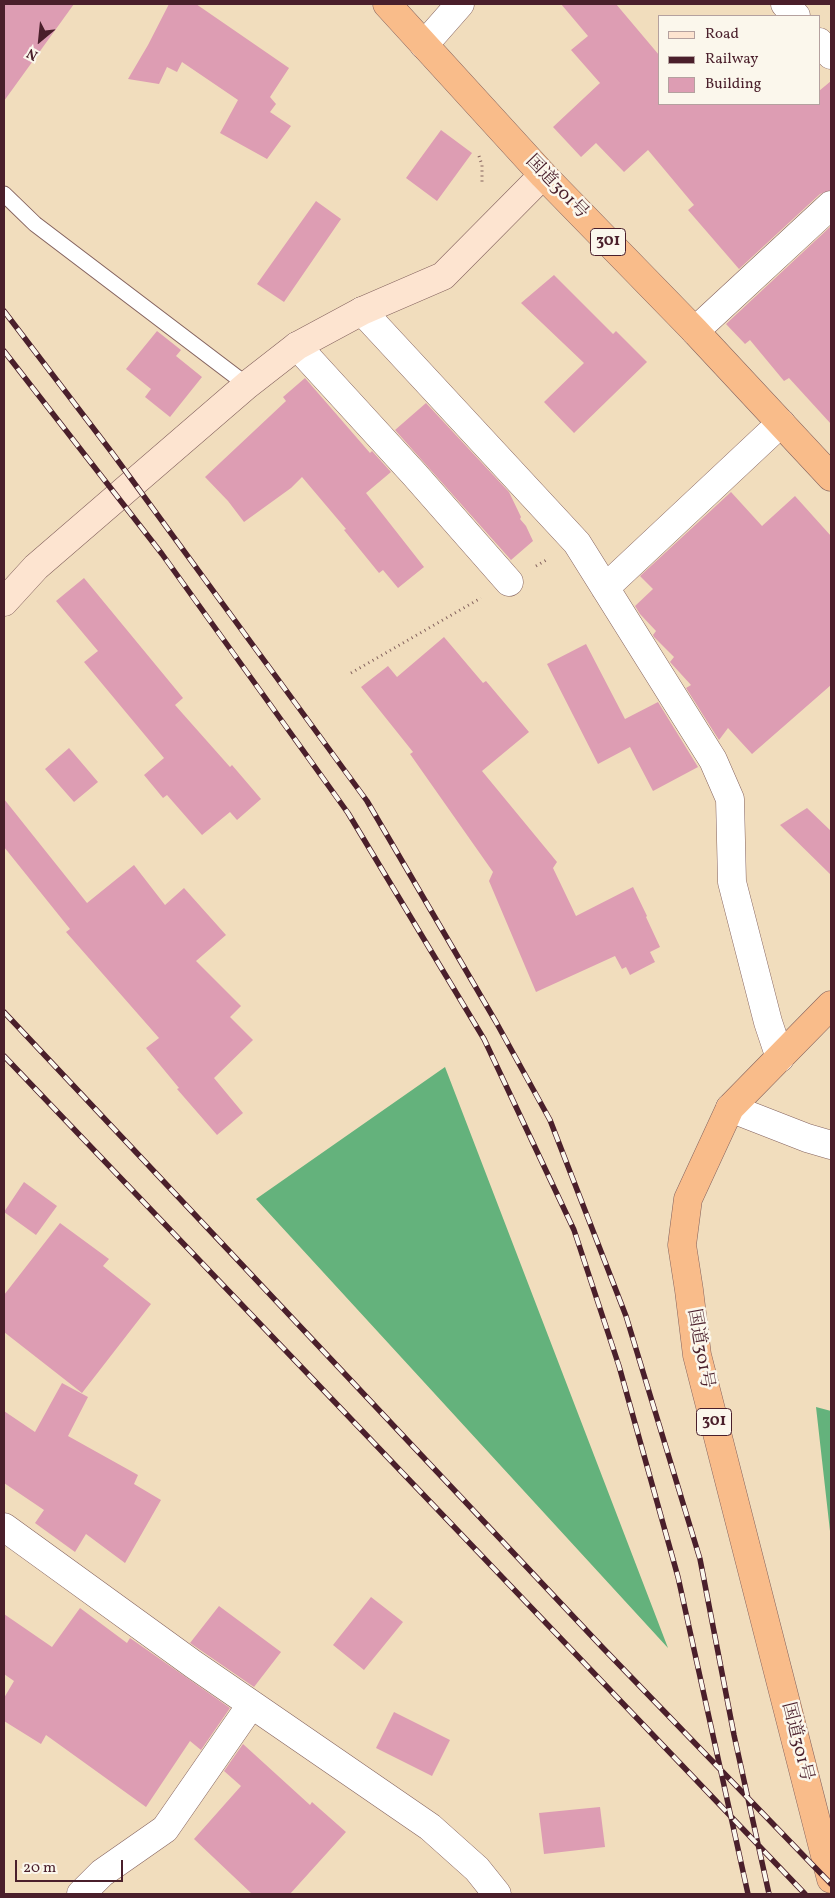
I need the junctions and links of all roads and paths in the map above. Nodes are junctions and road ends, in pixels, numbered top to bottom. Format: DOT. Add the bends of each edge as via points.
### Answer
graph roads {
  1 [pos="387,4"];
  2 [pos="460,4"];
  3 [pos="785,4"];
  4 [pos="795,15"];
  5 [pos="820,43"];
  6 [pos="424,45"];
  7 [pos="831,56"];
  8 [pos="542,175"];
  9 [pos="4,194"];
  10 [pos="831,205"];
  11 [pos="362,311"];
  12 [pos="695,331"];
  13 [pos="297,346"];
  14 [pos="247,385"];
  15 [pos="781,423"];
  16 [pos="831,477"];
  17 [pos="577,543"];
  18 [pos="509,582"];
  19 [pos="605,588"];
  20 [pos="4,602"];
  21 [pos="351,673"];
  22 [pos="831,1005"];
  23 [pos="780,1058"];
  24 [pos="730,1108"];
  25 [pos="831,1145"];
  26 [pos="4,1527"];
  27 [pos="251,1704"];
  28 [pos="831,1879"];
  29 [pos="80,1894"];
  30 [pos="497,1894"];
  1 -- 6 [label="highway, 国道301号 / 301"];
  2 -- 6 [label="street"];
  3 -- 4 [label="street"];
  5 -- 7 [label="street"];
  6 -- 8 [label="highway, 国道301号 / 301"];
  8 -- 11 [label="street" via="443,276"];
  8 -- 12 [label="highway, 国道301号 / 301"];
  9 -- 14 [label="lane" via="35,224"];
  10 -- 12 [label="street"];
  11 -- 13 [label="street"];
  11 -- 17 [label="street"];
  12 -- 15 [label="highway, 国道301号 / 301"];
  13 -- 14 [label="street"];
  13 -- 18 [label="street"];
  14 -- 20 [label="street" via="36,567"];
  15 -- 16 [label="highway, 国道301号 / 301"];
  15 -- 19 [label="street"];
  17 -- 18 [label="path"];
  17 -- 19 [label="street"];
  18 -- 21 [label="path"];
  19 -- 23 [label="street" via="713,760 730,798 732,882"];
  22 -- 23 [label="highway, 国道301号 / 301"];
  23 -- 24 [label="highway, 国道301号 / 301"];
  24 -- 25 [label="street"];
  24 -- 28 [label="highway, 国道301号 / 301" via="688,1199 682,1246 697,1355"];
  26 -- 27 [label="street"];
  27 -- 29 [label="street" via="165,1829 102,1872"];
  27 -- 30 [label="street" via="430,1828 477,1868"];
}
